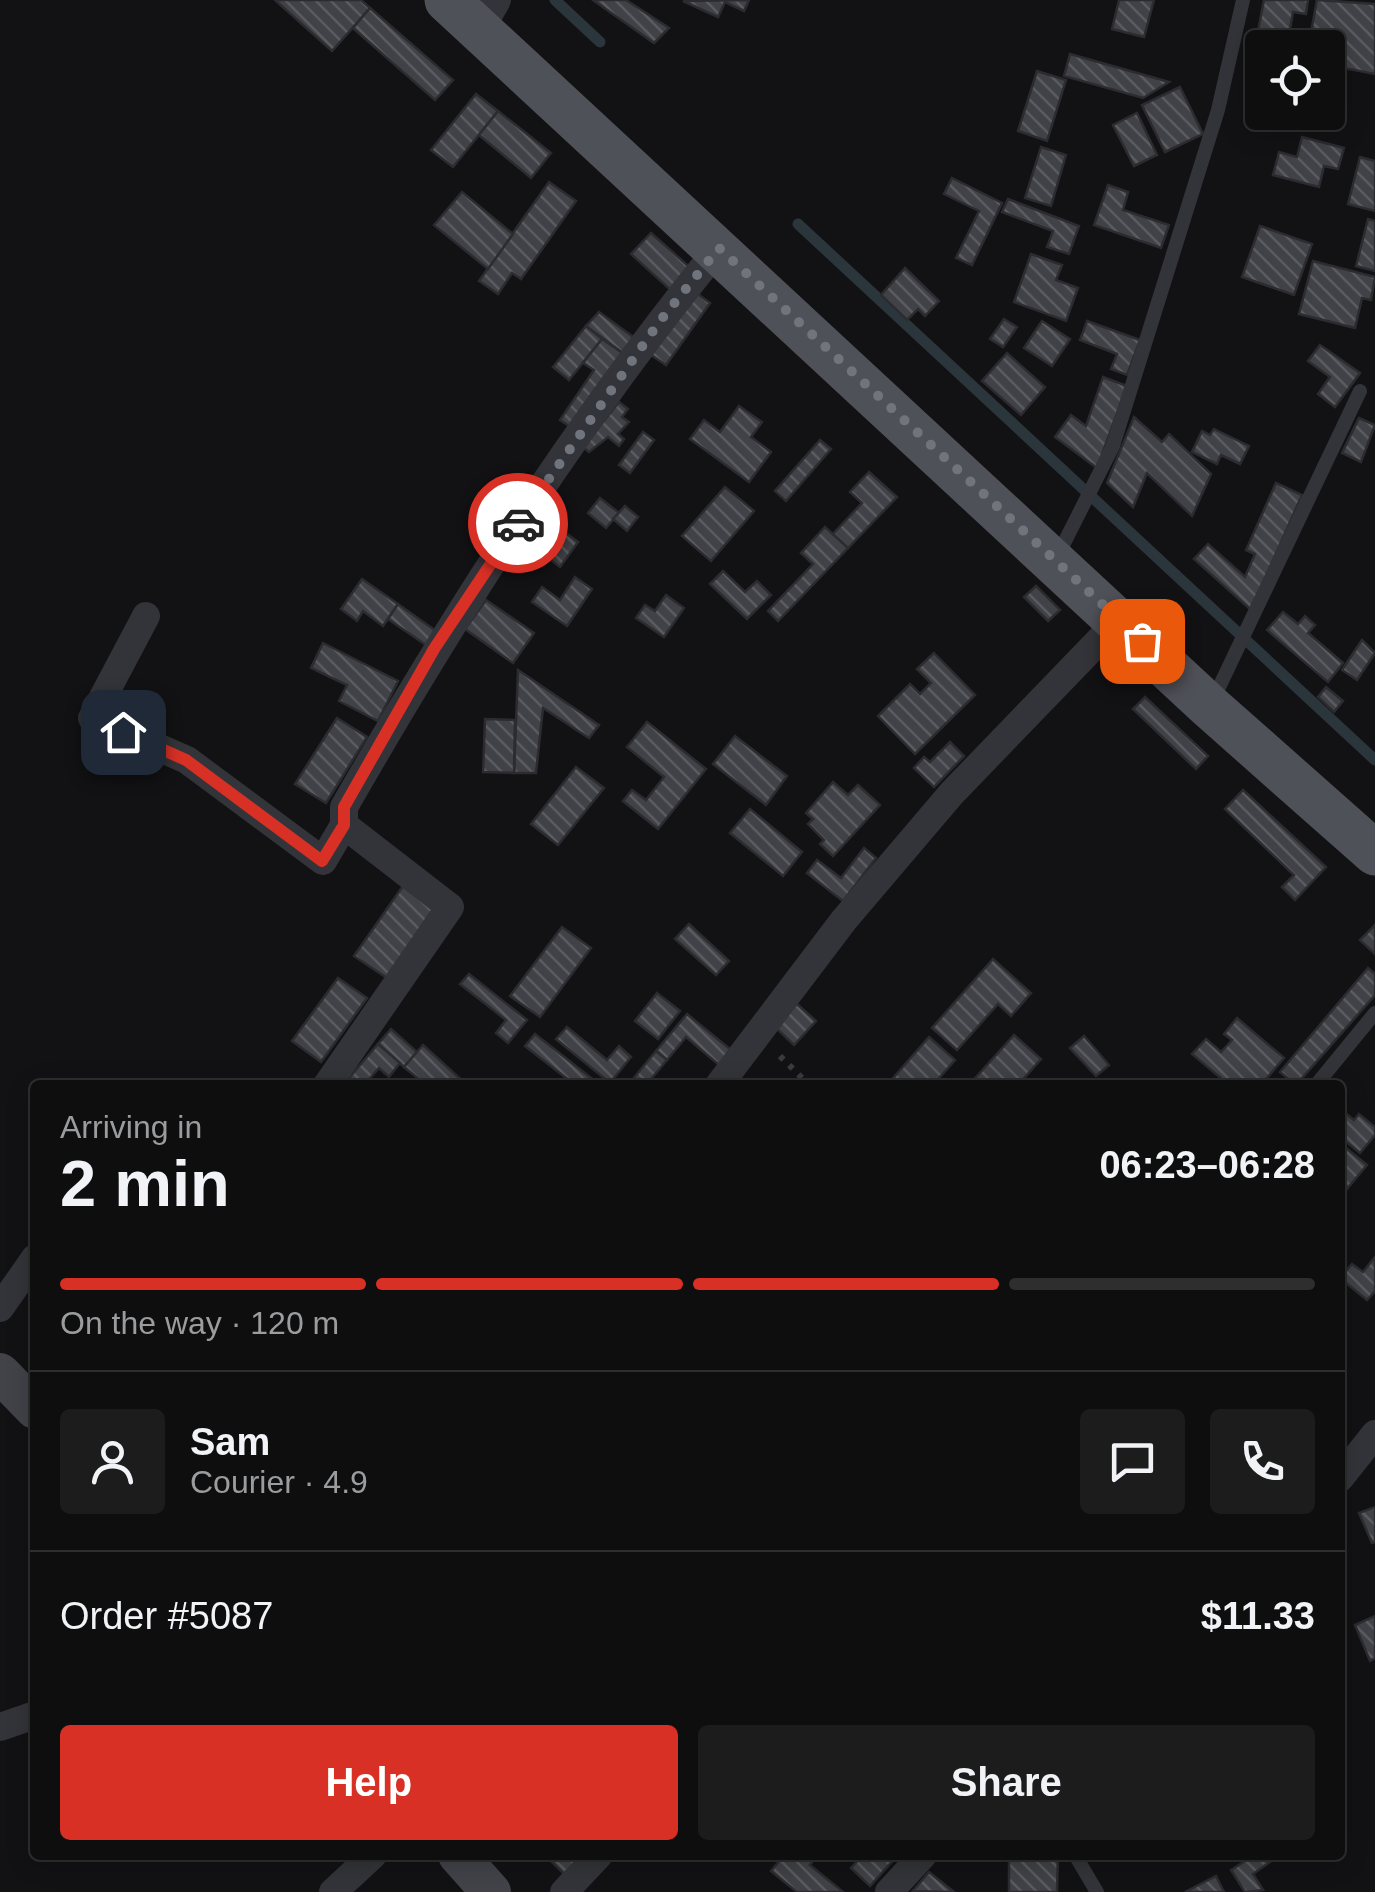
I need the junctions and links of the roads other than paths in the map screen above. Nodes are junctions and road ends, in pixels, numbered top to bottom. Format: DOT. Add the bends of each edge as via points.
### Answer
graph roads {
  1 [pos="447,0"];
  2 [pos="1242,0"];
  3 [pos="489,15"];
  4 [pos="719,248"];
  5 [pos="1360,390"];
  6 [pos="1055,562"];
  7 [pos="146,616"];
  8 [pos="1120,620"];
  9 [pos="1210,706"];
  10 [pos="344,825"];
  11 [pos="1366,839"];
  12 [pos="1375,1012"];
  13 [pos="329,1080"];
  14 [pos="723,1080"];
  15 [pos="1320,1080"];
  16 [pos="30,1265"];
  17 [pos="0,1308"];
  18 [pos="0,1373"];
  19 [pos="30,1404"];
  20 [pos="1375,1434"];
  21 [pos="1345,1472"];
  22 [pos="30,1717"];
  23 [pos="0,1727"];
  24 [pos="367,1860"];
  25 [pos="463,1860"];
  26 [pos="594,1860"];
  27 [pos="918,1860"];
  28 [pos="1078,1860"];
  29 [pos="332,1892"];
  30 [pos="492,1892"];
  31 [pos="564,1892"];
  32 [pos="889,1892"];
  33 [pos="1097,1892"];
  1 -- 3 [label="main road"];
  2 -- 6 [label="lane" via="1218,110 1113,446"];
  3 -- 4 [label="main road"];
  4 -- 6 [label="main road"];
  4 -- 10 [label="street" via="614,386 434,649 344,807"];
  5 -- 9 [label="lane"];
  6 -- 8 [label="main road"];
  7 -- 10 [label="street" via="92,718 186,760 322,861"];
  8 -- 9 [label="main road"];
  8 -- 14 [label="street" via="952,793 844,920"];
  9 -- 11 [label="main road"];
  10 -- 13 [label="street" via="450,907"];
  12 -- 15 [label="lane"];
  16 -- 17 [label="street"];
  18 -- 19 [label="main road"];
  20 -- 21 [label="street"];
  22 -- 23 [label="street"];
  24 -- 29 [label="street"];
  25 -- 30 [label="main road"];
  26 -- 31 [label="street"];
  27 -- 32 [label="street"];
  28 -- 33 [label="lane"];
}
